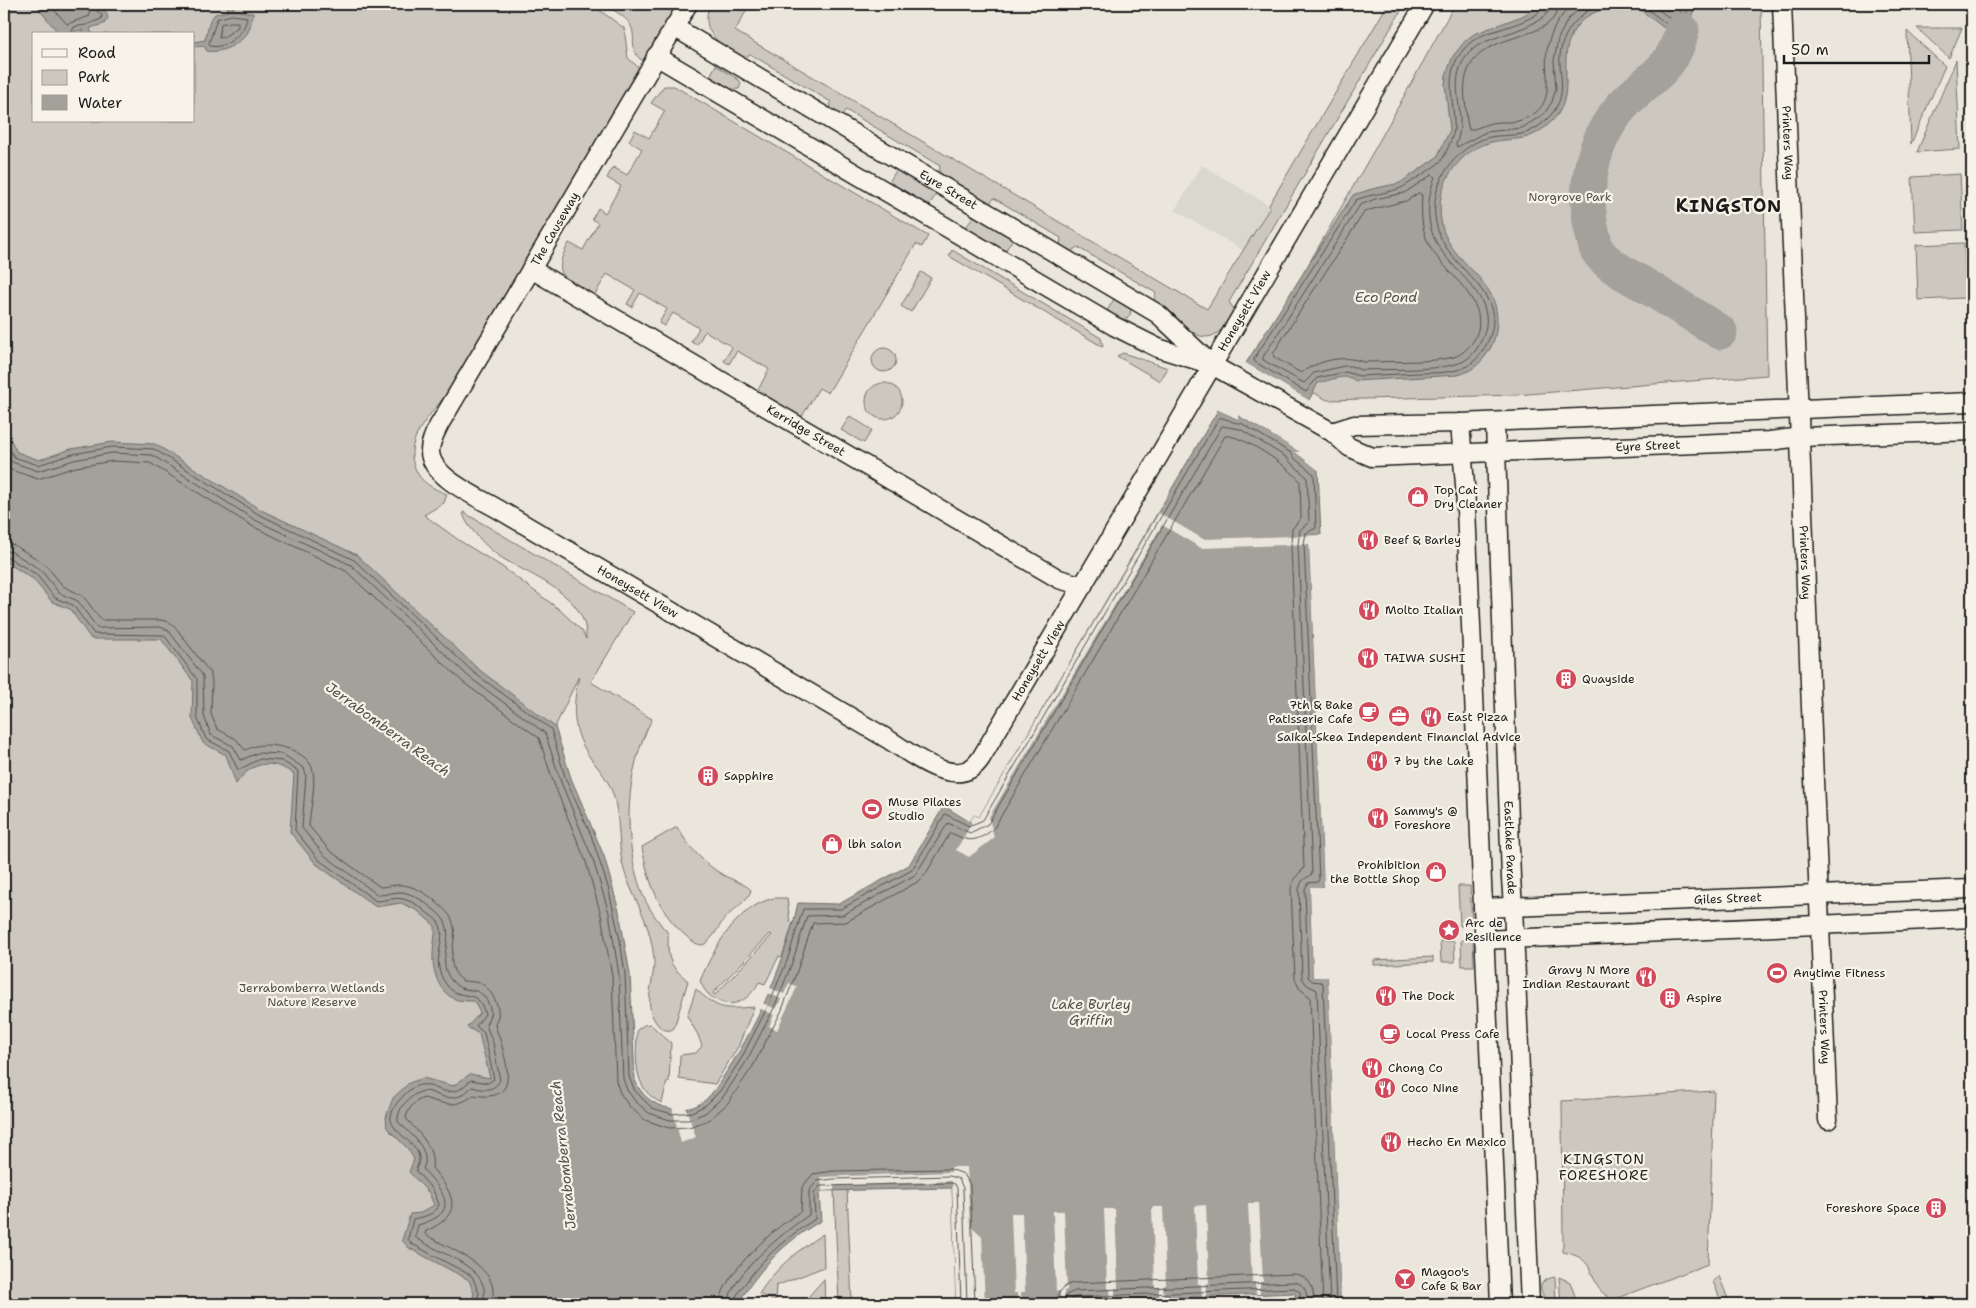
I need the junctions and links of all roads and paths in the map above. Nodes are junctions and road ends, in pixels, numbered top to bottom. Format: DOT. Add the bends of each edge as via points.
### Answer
graph roads {
  1 [pos="688,4"];
  2 [pos="1425,4"];
  3 [pos="1782,4"];
  4 [pos="674,27"];
  5 [pos="656,56"];
  6 [pos="531,270"];
  7 [pos="1212,365"];
  8 [pos="1972,402"];
  9 [pos="1798,409"];
  10 [pos="1495,422"];
  11 [pos="1460,424"];
  12 [pos="1972,431"];
  13 [pos="1332,432"];
  14 [pos="1800,437"];
  15 [pos="1495,453"];
  16 [pos="1463,454"];
  17 [pos="430,456"];
  18 [pos="1083,586"];
  19 [pos="1972,889"];
  20 [pos="1818,896"];
  21 [pos="1514,907"];
  22 [pos="1483,908"];
  23 [pos="1972,918"];
  24 [pos="1820,926"];
  25 [pos="1515,939"];
  26 [pos="1484,940"];
  27 [pos="1828,1120"];
  28 [pos="1500,1304"];
  29 [pos="1530,1304"];
  1 -- 4 [label="street, The Causeway"];
  2 -- 7 [label="street, Honeysett View"];
  3 -- 9 [label="street, Printers Way"];
  4 -- 5 [label="street, The Causeway"];
  4 -- 7 [label="street, Eyre Street" via="1158,314"];
  5 -- 6 [label="street, The Causeway"];
  5 -- 7 [label="street, Eyre Street" via="1114,326 1158,348"];
  6 -- 17 [label="street, The Causeway" via="439,425"];
  6 -- 18 [label="street, Kerridge Street" via="1059,578"];
  7 -- 13 [label="street, Eyre Street"];
  7 -- 18 [label="street, Honeysett View"];
  8 -- 9 [label="street"];
  9 -- 10 [label="street"];
  9 -- 14 [label="street, Printers Way"];
  10 -- 11 [label="street"];
  10 -- 15 [label="street, Eastlake Parade"];
  11 -- 13 [label="street" via="1354,425"];
  11 -- 16 [label="street"];
  12 -- 14 [label="street, Eyre Street"];
  13 -- 16 [label="street, Eyre Street" via="1349,447 1372,457"];
  14 -- 15 [label="street, Eyre Street"];
  14 -- 20 [label="street, Printers Way"];
  15 -- 16 [label="street, Eyre Street"];
  15 -- 21 [label="street, Eastlake Parade"];
  16 -- 22 [label="street"];
  17 -- 18 [label="street, Honeysett View" via="437,471 458,485 943,771 964,771 979,762"];
  19 -- 20 [label="street, Giles Street"];
  20 -- 21 [label="street, Giles Street"];
  20 -- 24 [label="street, Printers Way"];
  21 -- 22 [label="street, Giles Street"];
  21 -- 25 [label="street, Eastlake Parade"];
  22 -- 26 [label="street"];
  23 -- 24 [label="street"];
  24 -- 25 [label="street"];
  24 -- 27 [label="street, Printers Way"];
  25 -- 26 [label="street"];
  25 -- 29 [label="street, Eastlake Parade"];
  26 -- 28 [label="street"];
}
